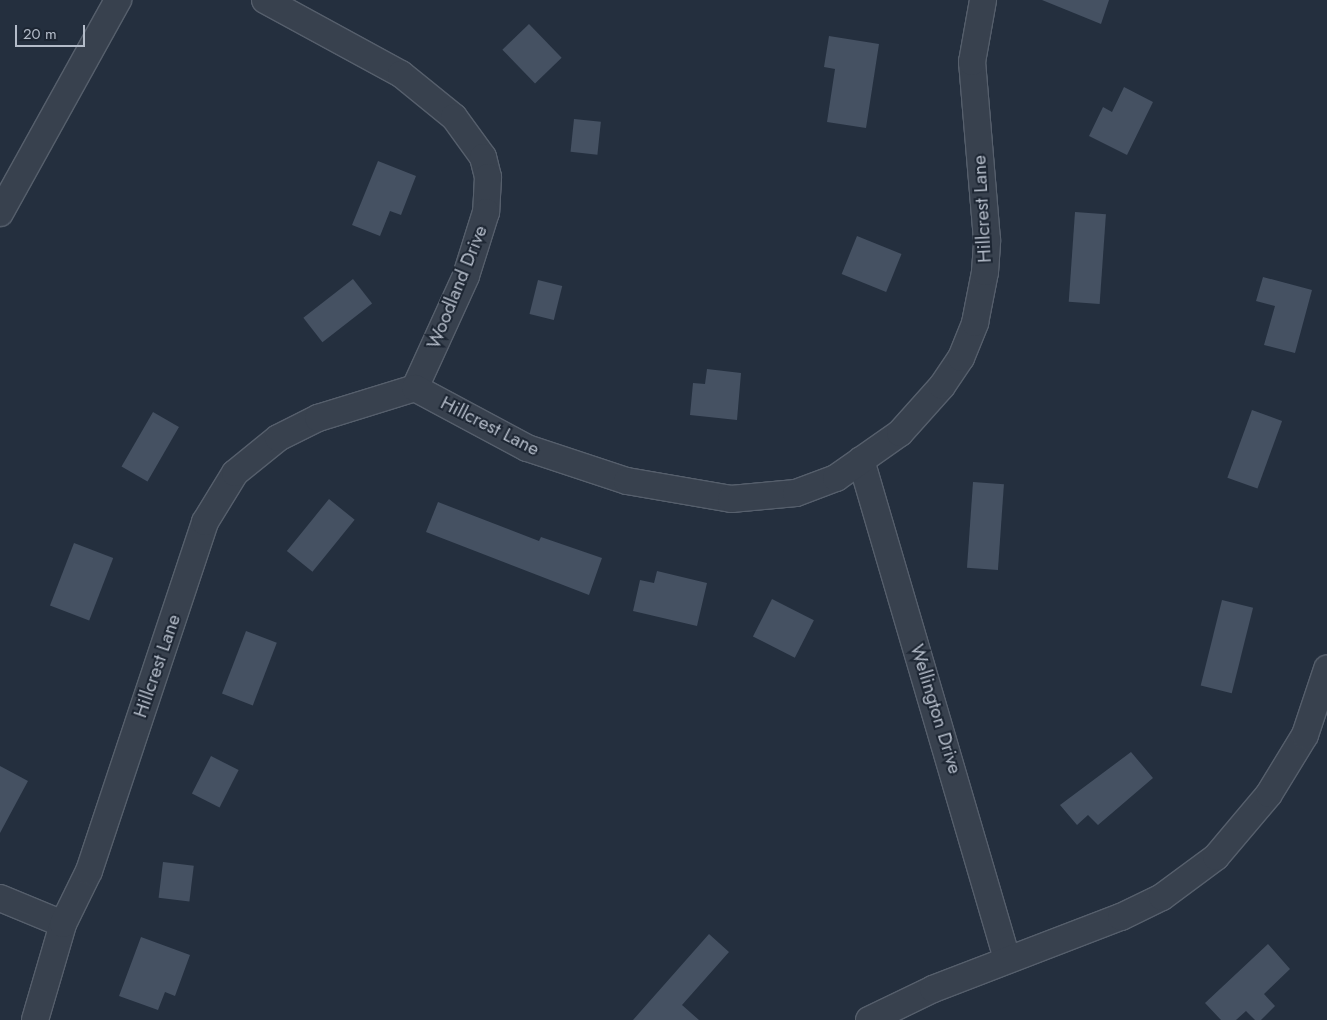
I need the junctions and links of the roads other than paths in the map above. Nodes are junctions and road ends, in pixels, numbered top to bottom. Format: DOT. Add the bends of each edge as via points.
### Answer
graph roads {
  1 [pos="118,0"];
  2 [pos="265,0"];
  3 [pos="983,0"];
  4 [pos="0,213"];
  5 [pos="415,388"];
  6 [pos="861,460"];
  7 [pos="1327,669"];
  8 [pos="0,898"];
  9 [pos="64,924"];
  10 [pos="1007,959"];
  11 [pos="35,1020"];
  12 [pos="869,1020"];
  1 -- 4 [label="street"];
  2 -- 5 [label="street, Woodland Drive" via="401,74 454,117 483,157 488,177 486,212 466,276"];
  3 -- 6 [label="street, Hillcrest Lane" via="972,62 987,240 975,323 961,358 942,386 900,433"];
  5 -- 6 [label="street, Hillcrest Lane" via="527,448 627,481 685,494 730,499 796,493 836,478"];
  5 -- 9 [label="street, Hillcrest Lane" via="318,418 278,438 234,473 205,522 89,871"];
  6 -- 10 [label="street, Wellington Drive"];
  7 -- 10 [label="street" via="1305,735 1269,794 1216,857 1162,897 1122,917"];
  8 -- 9 [label="street"];
  9 -- 11 [label="street, Hillcrest Lane"];
  10 -- 12 [label="street"];
}
